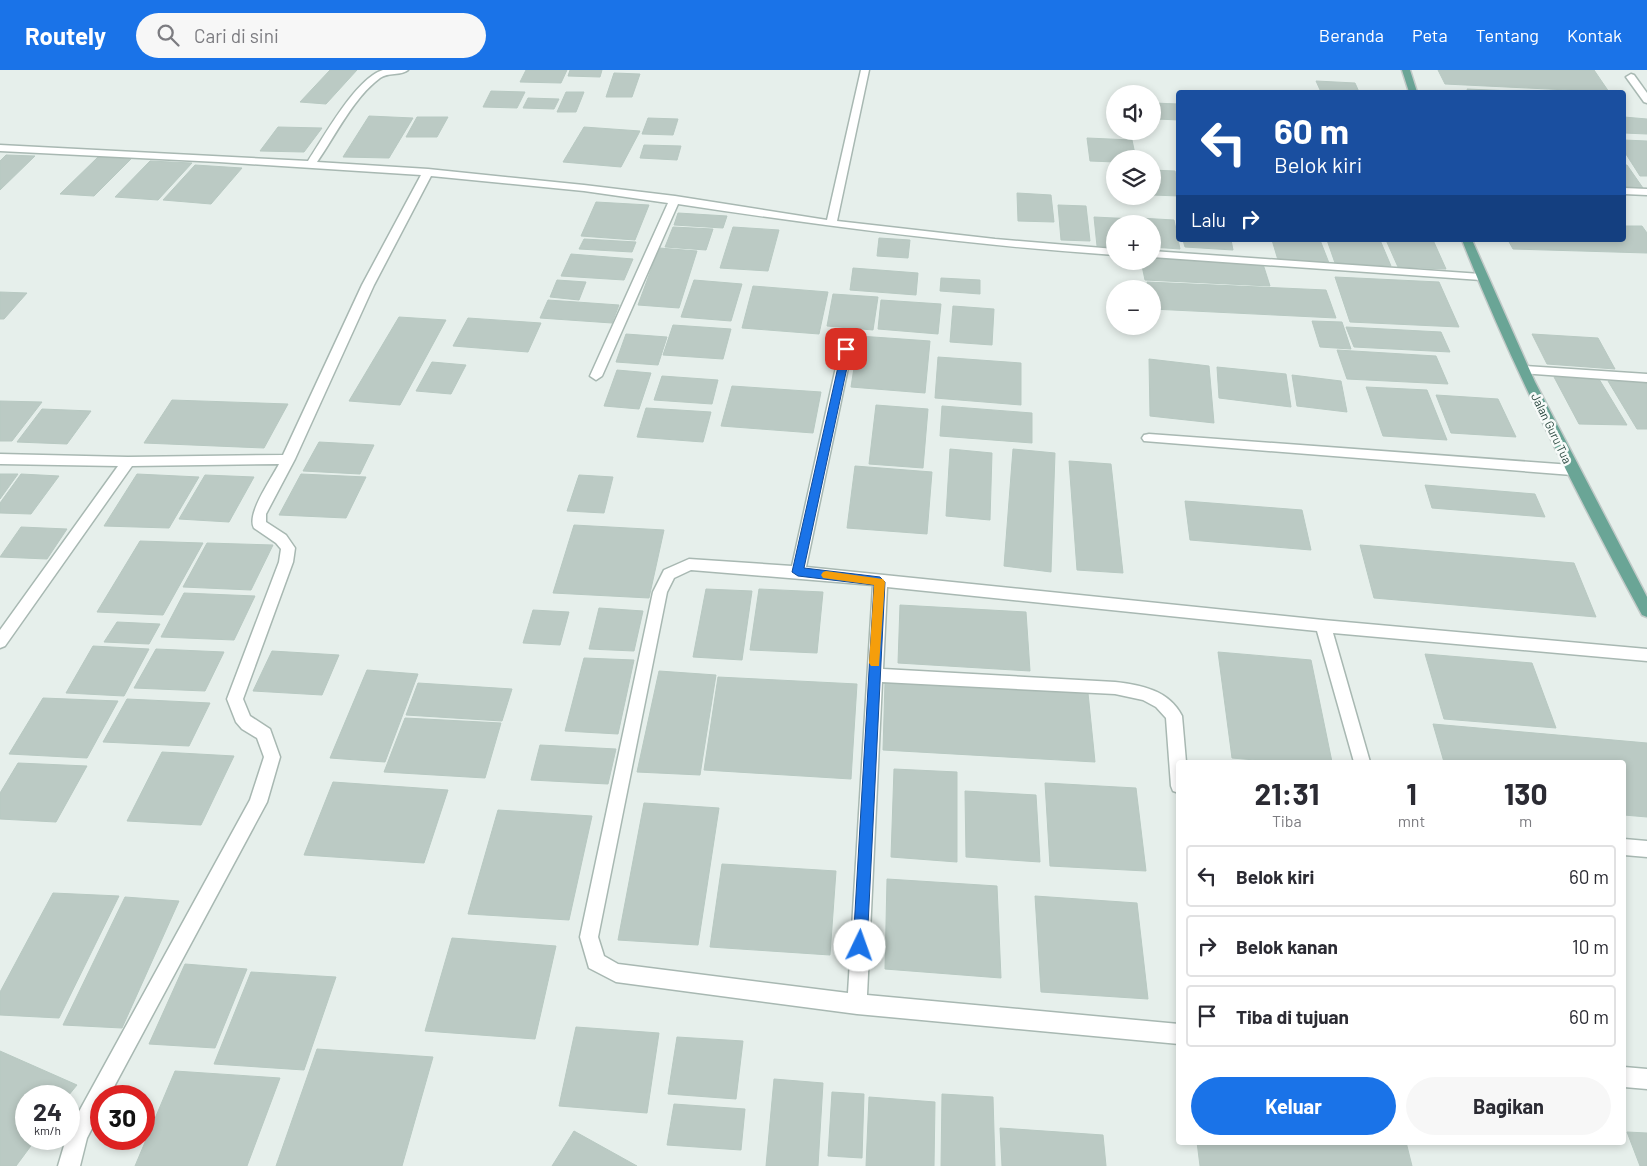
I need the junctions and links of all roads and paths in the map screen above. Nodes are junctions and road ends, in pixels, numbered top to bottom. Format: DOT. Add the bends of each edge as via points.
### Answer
graph roads {
  1 [pos="404,70"];
  2 [pos="865,70"];
  3 [pos="1406,70"];
  4 [pos="1631,77"];
  5 [pos="1413,90"];
  6 [pos="1647,100"];
  7 [pos="0,148"];
  8 [pos="311,164"];
  9 [pos="428,172"];
  10 [pos="1626,191"];
  11 [pos="1647,192"];
  12 [pos="675,199"];
  13 [pos="831,224"];
  14 [pos="1468,242"];
  15 [pos="1106,251"];
  16 [pos="1161,255"];
  17 [pos="1481,278"];
  18 [pos="846,349"];
  19 [pos="1525,370"];
  20 [pos="596,376"];
  21 [pos="1647,378"];
  22 [pos="1149,438"];
  23 [pos="0,459"];
  24 [pos="288,459"];
  25 [pos="128,462"];
  26 [pos="1572,470"];
  27 [pos="798,572"];
  28 [pos="880,582"];
  29 [pos="1647,611"];
  30 [pos="1323,626"];
  31 [pos="0,642"];
  32 [pos="1647,655"];
  33 [pos="874,675"];
  34 [pos="1177,760"];
  35 [pos="1361,760"];
  36 [pos="1626,847"];
  37 [pos="1647,849"];
  38 [pos="857,1004"];
  39 [pos="1176,1034"];
  40 [pos="1626,1077"];
  41 [pos="1647,1079"];
  42 [pos="69,1166"];
  1 -- 8 [label="street" via="377,76 365,87"];
  2 -- 13 [label="street"];
  3 -- 5 [label="main road"];
  4 -- 6 [label="street"];
  7 -- 8 [label="street"];
  8 -- 9 [label="street"];
  9 -- 12 [label="street"];
  9 -- 24 [label="street" via="368,286"];
  10 -- 11 [label="street"];
  12 -- 13 [label="street"];
  12 -- 20 [label="street"];
  13 -- 15 [label="street" via="935,237"];
  14 -- 17 [label="main road, Jalan Guru Tua"];
  16 -- 17 [label="street"];
  17 -- 19 [label="main road, Jalan Guru Tua"];
  18 -- 27 [label="street"];
  19 -- 21 [label="street"];
  19 -- 26 [label="main road, Jalan Guru Tua"];
  22 -- 26 [label="street"];
  23 -- 25 [label="street"];
  24 -- 25 [label="street"];
  24 -- 42 [label="street" via="259,514 259,524 288,548 286,562 235,699 244,723 264,734 272,757 258,802 77,1135"];
  25 -- 31 [label="street"];
  26 -- 29 [label="main road, Jalan Guru Tua"];
  27 -- 28 [label="street"];
  27 -- 38 [label="street" via="689,564 669,574 660,592 589,937 596,962 616,973"];
  28 -- 30 [label="street"];
  28 -- 33 [label="street"];
  30 -- 32 [label="street"];
  30 -- 35 [label="street"];
  33 -- 34 [label="street" via="1115,688 1153,695 1174,716"];
  33 -- 38 [label="street"];
  36 -- 37 [label="street"];
  38 -- 39 [label="street"];
  40 -- 41 [label="street"];
}
